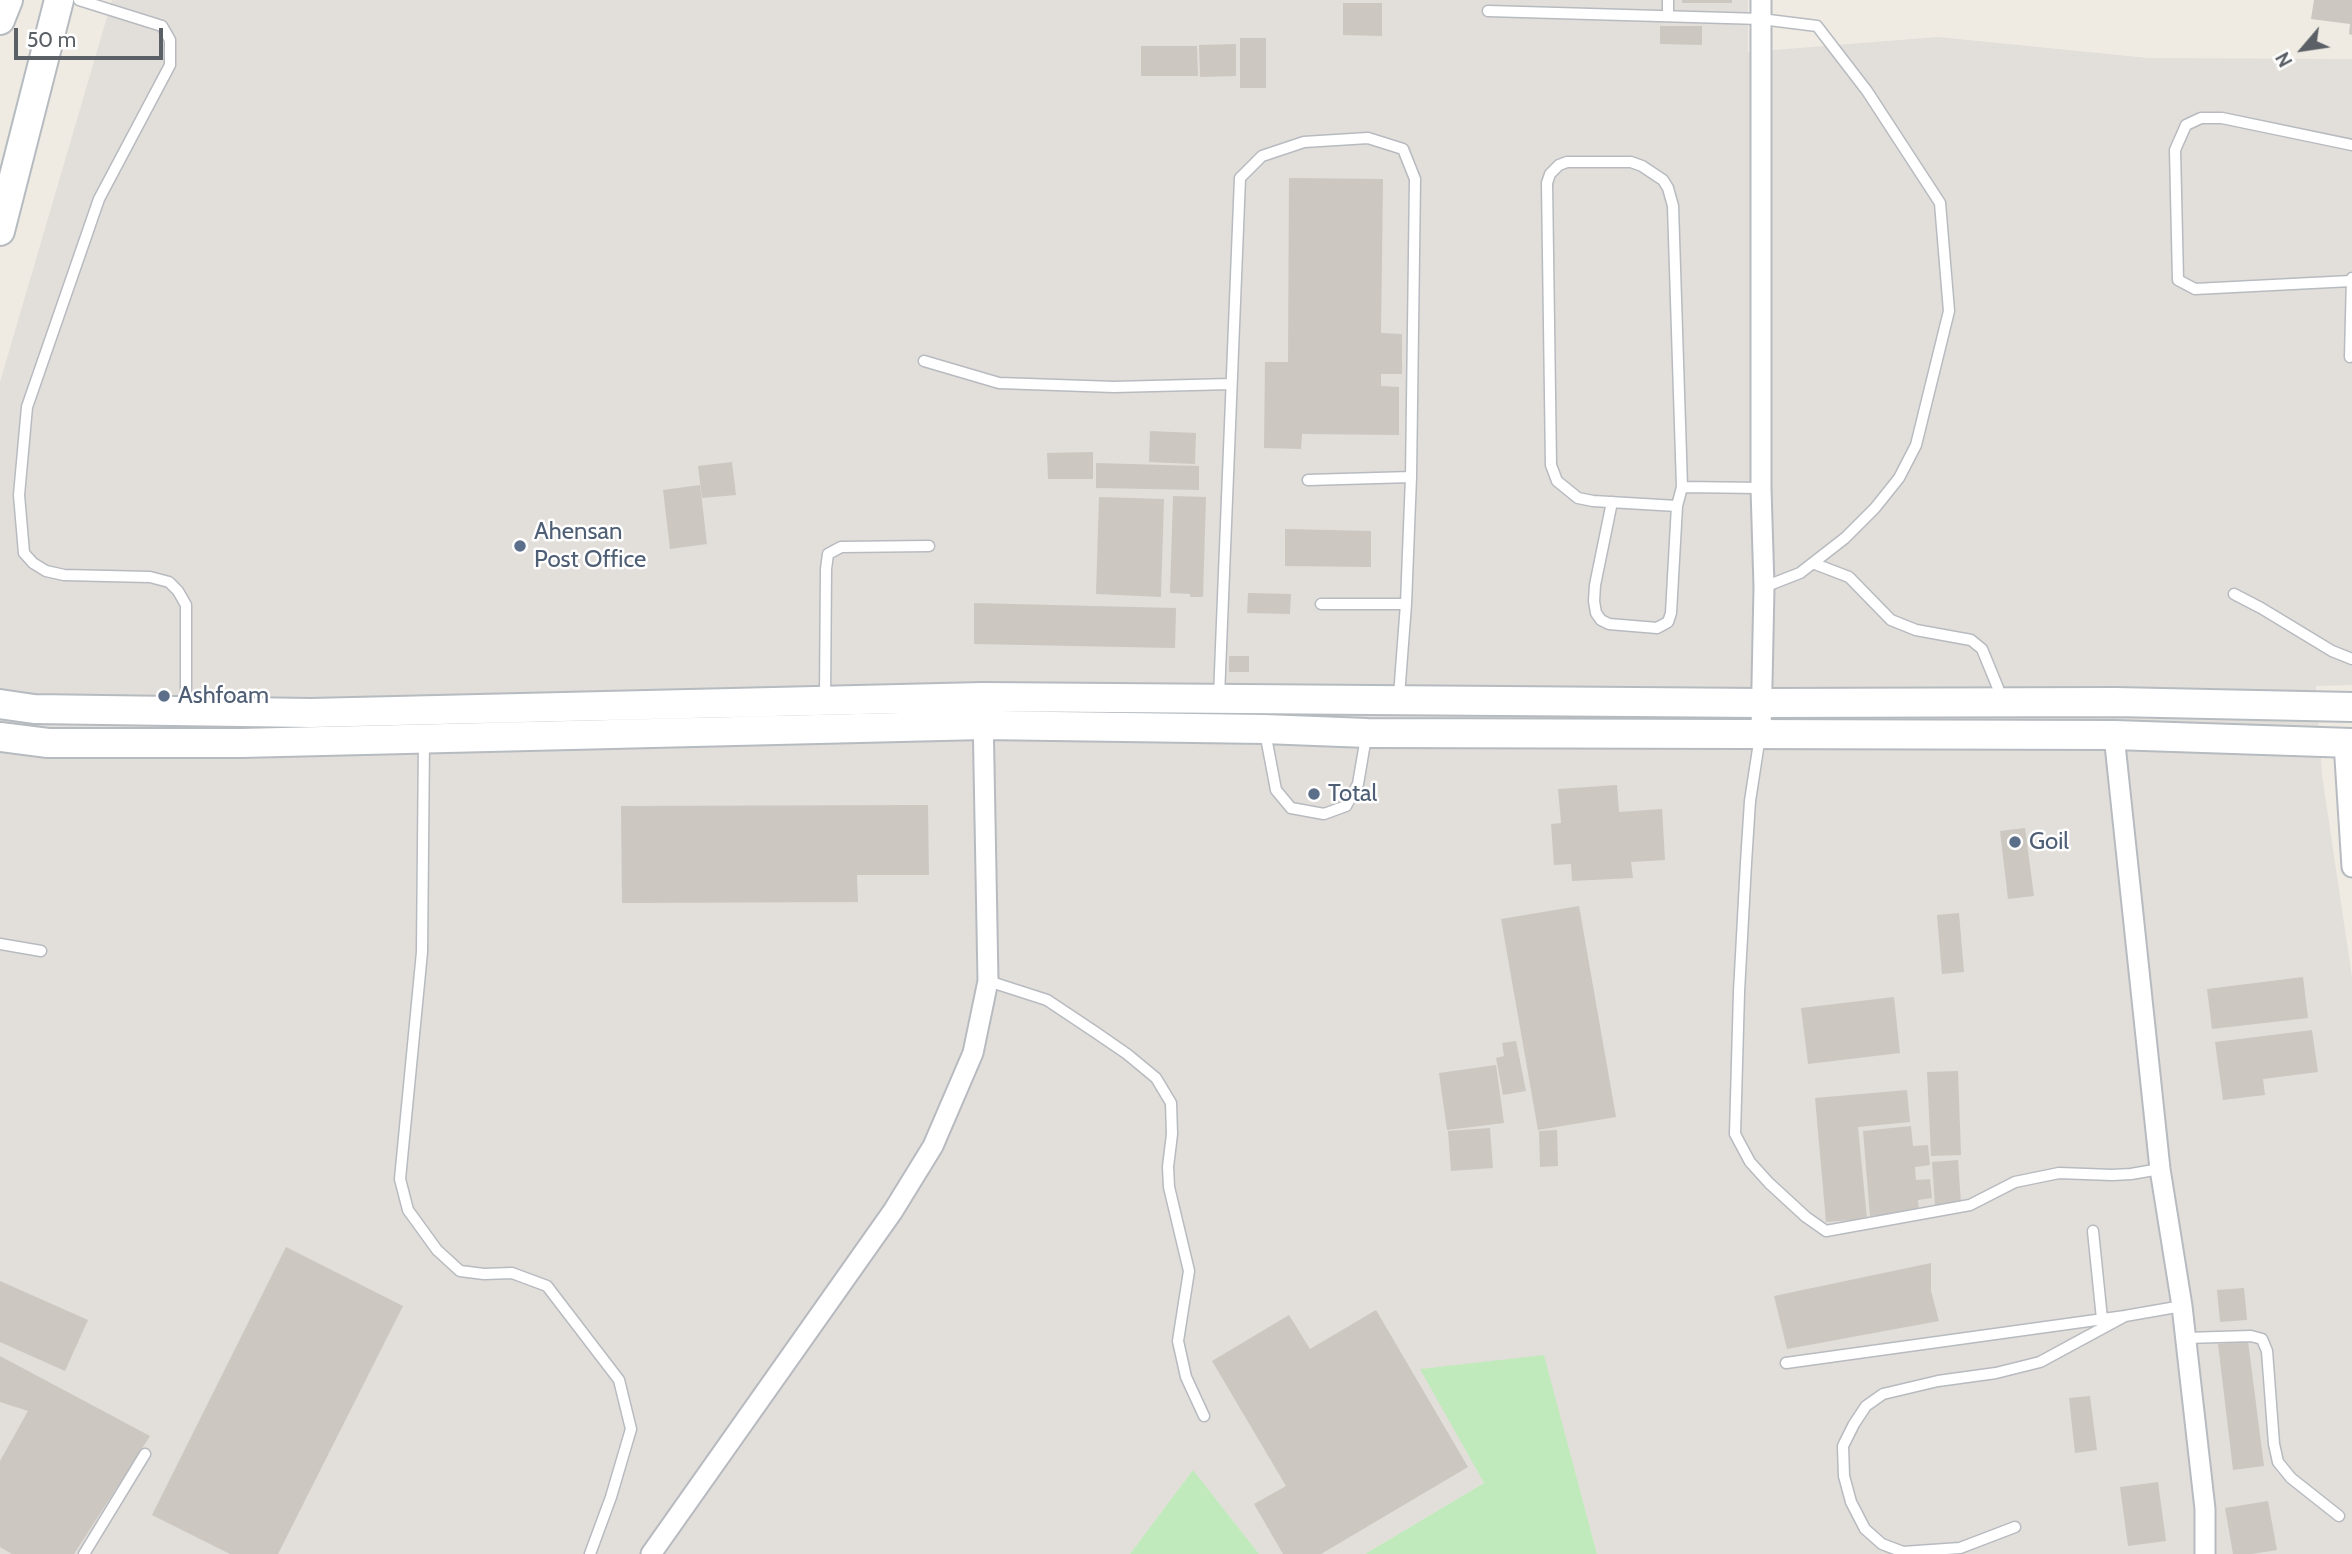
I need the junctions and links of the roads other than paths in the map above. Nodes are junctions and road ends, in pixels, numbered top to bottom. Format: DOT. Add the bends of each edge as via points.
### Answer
graph roads {
  1 [pos="8,0"];
  2 [pos="59,0"];
  3 [pos="79,0"];
  4 [pos="1668,0"];
  5 [pos="1761,9"];
  6 [pos="1488,11"];
  7 [pos="1668,16"];
  8 [pos="0,20"];
  9 [pos="2352,145"];
  10 [pos="0,231"];
  11 [pos="2351,279"];
  12 [pos="2350,357"];
  13 [pos="924,361"];
  14 [pos="1231,384"];
  15 [pos="1411,477"];
  16 [pos="1308,480"];
  17 [pos="1682,487"];
  18 [pos="1761,488"];
  19 [pos="1612,502"];
  20 [pos="1677,506"];
  21 [pos="929,546"];
  22 [pos="1815,564"];
  23 [pos="1764,587"];
  24 [pos="2234,594"];
  25 [pos="1321,604"];
  26 [pos="1406,604"];
  27 [pos="2352,659"];
  28 [pos="0,683"];
  29 [pos="983,697"];
  30 [pos="1219,699"];
  31 [pos="1399,700"];
  32 [pos="825,701"];
  33 [pos="2000,702"];
  34 [pos="1762,703"];
  35 [pos="0,704"];
  36 [pos="2352,707"];
  37 [pos="34,709"];
  38 [pos="186,711"];
  39 [pos="983,725"];
  40 [pos="1264,729"];
  41 [pos="1761,732"];
  42 [pos="1367,733"];
  43 [pos="2114,735"];
  44 [pos="0,737"];
  45 [pos="424,739"];
  46 [pos="2348,743"];
  47 [pos="2352,867"];
  48 [pos="0,944"];
  49 [pos="41,951"];
  50 [pos="988,981"];
  51 [pos="2160,1169"];
  52 [pos="2092,1231"];
  53 [pos="2182,1306"];
  54 [pos="2125,1316"];
  55 [pos="2102,1319"];
  56 [pos="2186,1338"];
  57 [pos="1786,1363"];
  58 [pos="1204,1416"];
  59 [pos="145,1454"];
  60 [pos="2339,1516"];
  61 [pos="2015,1527"];
  62 [pos="84,1554"];
  63 [pos="590,1554"];
  64 [pos="651,1554"];
  65 [pos="2205,1554"];
  1 -- 8 [label="main road"];
  2 -- 10 [label="main road"];
  3 -- 38 [label="lane" via="162,26 170,40 170,65 99,199 27,407 19,495 24,553 46,571 64,575 150,577 169,582 186,606"];
  4 -- 7 [label="lane"];
  5 -- 7 [label="lane"];
  5 -- 18 [label="street"];
  5 -- 22 [label="lane" via="1817,26 1867,91 1940,203 1949,311 1916,445 1899,478 1875,508"];
  6 -- 7 [label="lane"];
  9 -- 11 [label="lane" via="2222,118 2201,118 2186,125 2175,150 2178,281 2195,289"];
  11 -- 12 [label="lane"];
  13 -- 14 [label="lane" via="999,383 1114,387"];
  14 -- 15 [label="lane" via="1240,178 1262,156 1304,142 1368,138 1403,149 1415,179"];
  14 -- 30 [label="lane"];
  15 -- 16 [label="lane"];
  15 -- 26 [label="lane"];
  17 -- 18 [label="lane"];
  17 -- 19 [label="lane" via="1673,206 1668,188 1654,172 1631,162 1567,162 1550,174 1547,183 1551,466 1557,481 1577,498"];
  17 -- 20 [label="lane"];
  18 -- 23 [label="street"];
  19 -- 20 [label="lane"];
  19 -- 20 [label="lane" via="1595,585 1596,613 1609,624 1657,628 1668,622 1671,614"];
  21 -- 32 [label="lane" via="841,547 828,554"];
  22 -- 23 [label="lane"];
  22 -- 33 [label="lane" via="1849,577 1891,620 1916,630 1971,640 1982,649"];
  23 -- 34 [label="street"];
  24 -- 27 [label="lane"];
  25 -- 26 [label="lane"];
  26 -- 31 [label="lane"];
  28 -- 37 [label="main road"];
  29 -- 30 [label="main road"];
  29 -- 32 [label="main road"];
  29 -- 39 [label="street"];
  30 -- 31 [label="main road"];
  31 -- 34 [label="main road"];
  32 -- 38 [label="main road" via="310,713"];
  33 -- 34 [label="main road"];
  33 -- 36 [label="main road"];
  34 -- 41 [label="street"];
  35 -- 37 [label="main road"];
  37 -- 38 [label="main road"];
  39 -- 40 [label="main road"];
  39 -- 45 [label="main road"];
  39 -- 50 [label="street"];
  40 -- 42 [label="main road"];
  40 -- 42 [label="lane" via="1276,790 1291,808 1324,814 1346,806 1358,784"];
  41 -- 42 [label="main road"];
  41 -- 43 [label="main road"];
  41 -- 51 [label="lane" via="1746,863 1735,1133 1756,1169 1826,1231 1970,1205 2015,1182 2059,1173 2112,1175"];
  43 -- 46 [label="main road"];
  43 -- 51 [label="street"];
  44 -- 45 [label="main road" via="48,743"];
  45 -- 63 [label="lane" via="422,951 400,1179 408,1210 437,1251 460,1271 512,1273 547,1286 619,1380 631,1429"];
  46 -- 47 [label="street"];
  48 -- 49 [label="lane"];
  50 -- 58 [label="lane" via="1047,1000 1076,1019 1156,1078 1171,1103 1169,1187 1189,1271 1178,1341 1186,1377"];
  50 -- 64 [label="street" via="973,1053 933,1146 893,1211"];
  51 -- 53 [label="street"];
  52 -- 55 [label="lane"];
  53 -- 54 [label="lane"];
  53 -- 56 [label="street"];
  54 -- 55 [label="lane"];
  54 -- 61 [label="lane" via="2040,1362 1883,1394 1866,1406 1854,1424 1843,1446 1844,1476 1865,1529 1882,1544 1903,1552 1961,1548"];
  55 -- 57 [label="lane"];
  56 -- 60 [label="lane" via="2262,1339 2278,1462"];
  56 -- 65 [label="street" via="2205,1509"];
  59 -- 62 [label="lane"];
}
